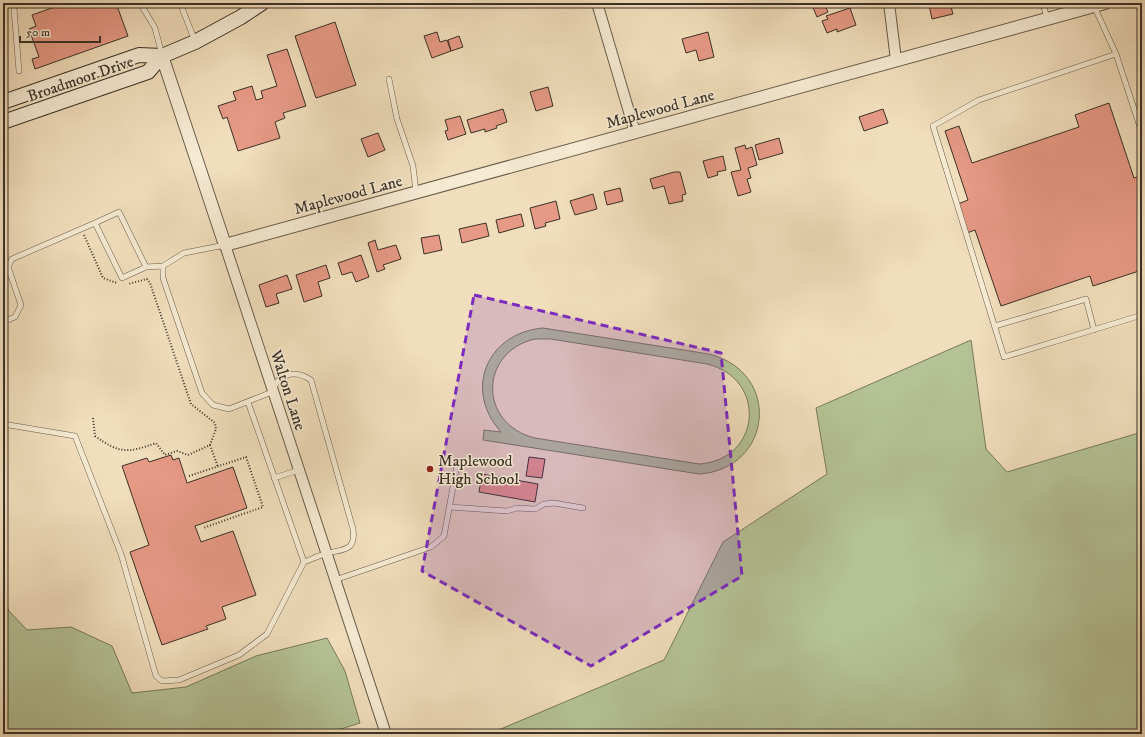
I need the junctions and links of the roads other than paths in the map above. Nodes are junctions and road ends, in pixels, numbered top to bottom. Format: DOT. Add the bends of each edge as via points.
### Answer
graph roads {
  1 [pos="16,3"];
  2 [pos="140,3"];
  3 [pos="180,3"];
  4 [pos="262,3"];
  5 [pos="597,3"];
  6 [pos="889,3"];
  7 [pos="1043,3"];
  8 [pos="1099,5"];
  9 [pos="1047,19"];
  10 [pos="195,42"];
  11 [pos="1116,54"];
  12 [pos="162,56"];
  13 [pos="896,60"];
  14 [pos="19,71"];
  15 [pos="389,79"];
  16 [pos="3,102"];
  17 [pos="3,122"];
  18 [pos="635,132"];
  19 [pos="1142,133"];
  20 [pos="416,192"];
  21 [pos="95,223"];
  22 [pos="225,245"];
  23 [pos="162,266"];
  24 [pos="146,267"];
  25 [pos="1142,315"];
  26 [pos="3,322"];
  27 [pos="995,326"];
  28 [pos="1094,330"];
  29 [pos="272,392"];
  30 [pos="248,402"];
  31 [pos="3,424"];
  32 [pos="457,465"];
  33 [pos="298,470"];
  34 [pos="274,478"];
  35 [pos="449,507"];
  36 [pos="582,508"];
  37 [pos="327,553"];
  38 [pos="304,562"];
  39 [pos="336,580"];
  40 [pos="386,734"];
  1 -- 14 [label="lane" via="14,9"];
  2 -- 12 [label="lane" via="155,28"];
  3 -- 10 [label="lane"];
  4 -- 10 [label="main road, Broadmoor Drive"];
  5 -- 18 [label="street"];
  6 -- 13 [label="street"];
  7 -- 9 [label="lane"];
  8 -- 9 [label="street, Maplewood Lane"];
  8 -- 11 [label="lane"];
  9 -- 13 [label="street, Maplewood Lane"];
  10 -- 12 [label="main road, Broadmoor Drive"];
  11 -- 19 [label="lane"];
  11 -- 27 [label="lane" via="979,100 933,126"];
  12 -- 16 [label="main road, Broadmoor Drive" via="139,55"];
  12 -- 17 [label="main road, Broadmoor Drive" via="148,72"];
  12 -- 22 [label="street, Walton Lane"];
  13 -- 18 [label="street, Maplewood Lane"];
  15 -- 20 [label="lane" via="397,119 413,166"];
  18 -- 20 [label="street, Maplewood Lane"];
  20 -- 22 [label="street, Maplewood Lane"];
  21 -- 24 [label="lane" via="119,212"];
  21 -- 24 [label="lane" via="122,278"];
  21 -- 26 [label="lane" via="12,259 8,267 21,305 15,317"];
  22 -- 23 [label="lane" via="184,253"];
  22 -- 29 [label="street, Walton Lane"];
  23 -- 24 [label="lane"];
  23 -- 30 [label="lane" via="162,278 202,394 213,405 229,408"];
  25 -- 28 [label="lane"];
  27 -- 28 [label="lane" via="1004,357"];
  27 -- 28 [label="lane" via="1086,299"];
  29 -- 30 [label="lane"];
  29 -- 33 [label="street, Walton Lane"];
  29 -- 37 [label="lane" via="275,384 283,376 302,375 311,380 354,538 346,549"];
  30 -- 34 [label="lane"];
  31 -- 38 [label="lane" via="75,436 121,554 156,676 162,681 179,680 239,655 267,634"];
  32 -- 35 [label="lane"];
  33 -- 34 [label="lane"];
  33 -- 37 [label="street, Walton Lane"];
  34 -- 38 [label="lane"];
  35 -- 36 [label="lane" via="507,511 517,508 535,509 544,504 554,504"];
  35 -- 39 [label="lane" via="444,536 431,547"];
  37 -- 38 [label="lane"];
  37 -- 39 [label="street, Walton Lane"];
  39 -- 40 [label="street, Walton Lane"];
}
